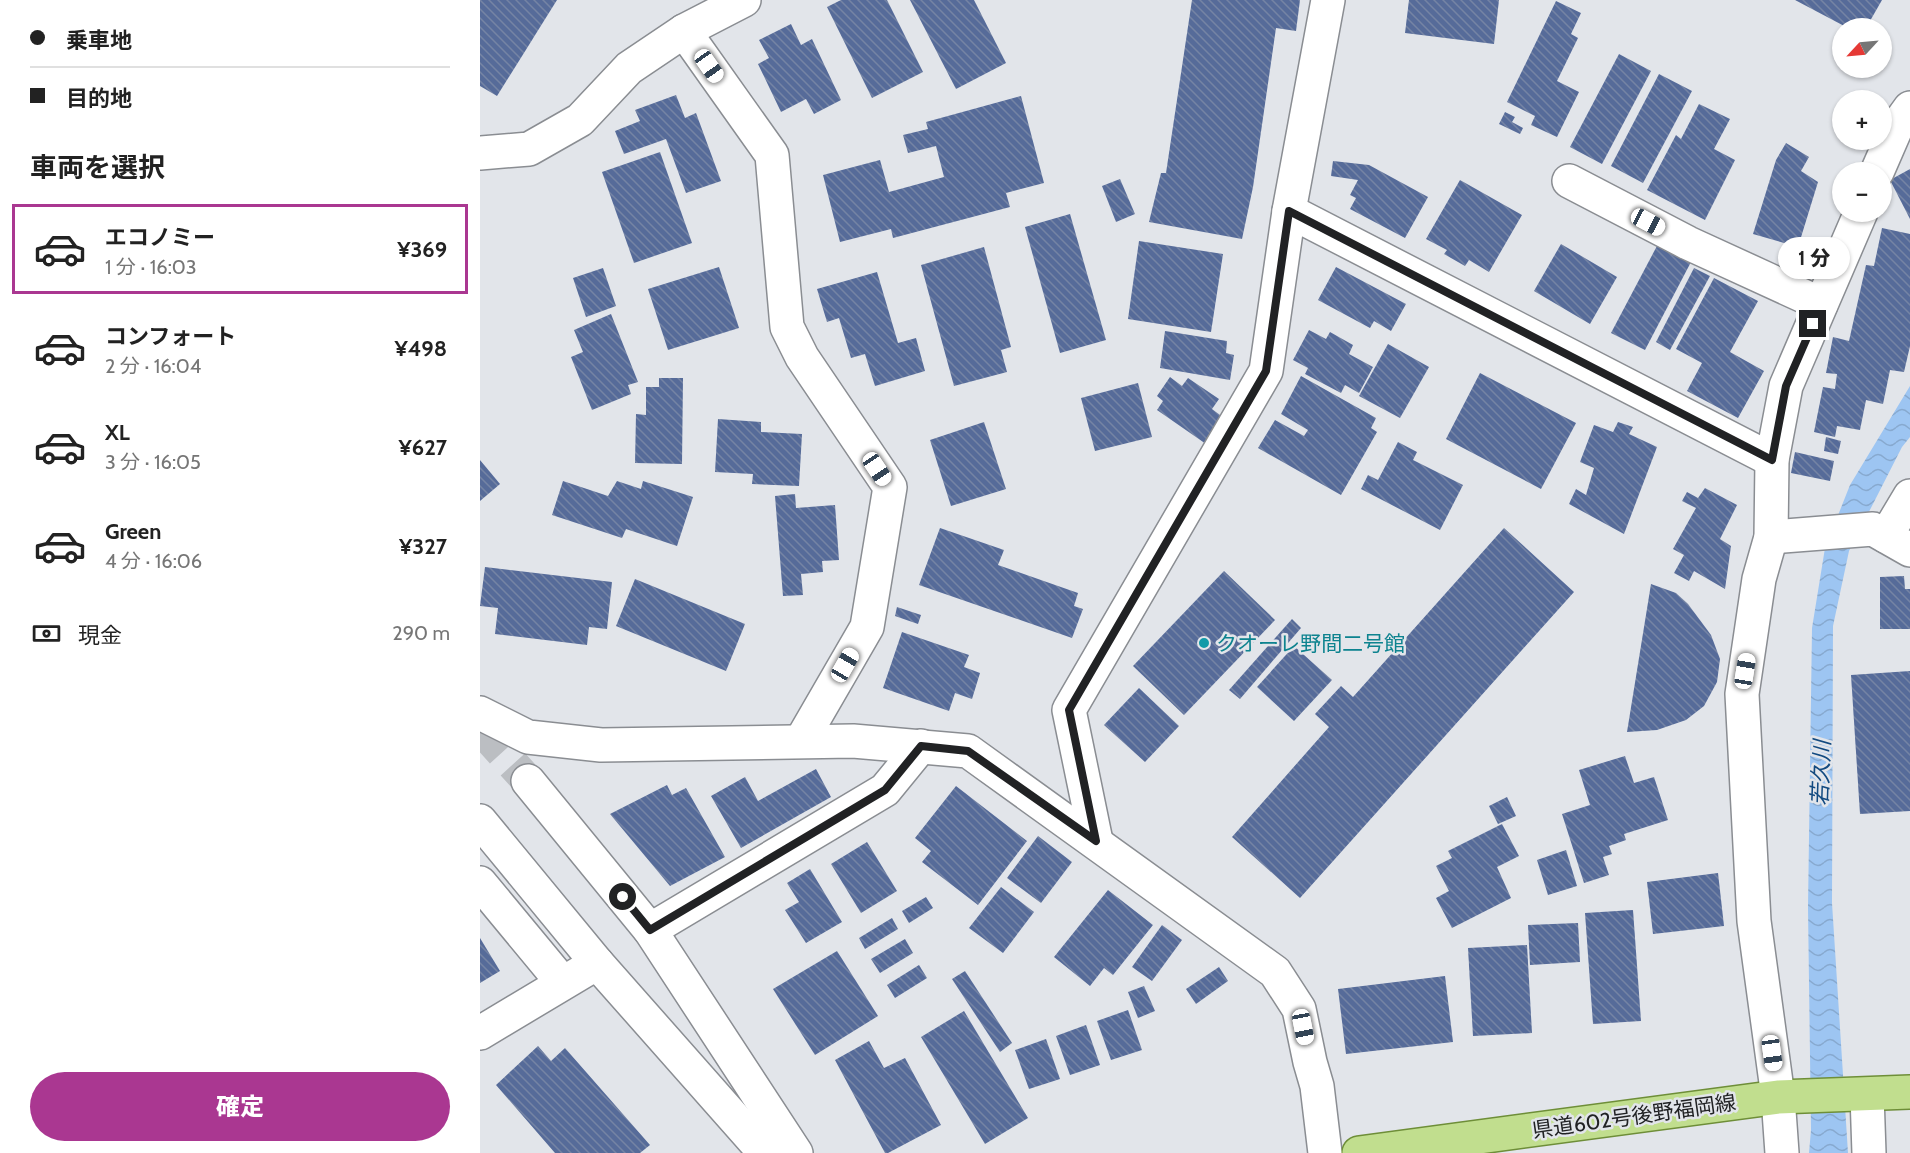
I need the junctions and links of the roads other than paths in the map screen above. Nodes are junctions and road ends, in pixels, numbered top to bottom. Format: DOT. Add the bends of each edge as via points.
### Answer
graph roads {
  1 [pos="744,0"];
  2 [pos="1328,0"];
  3 [pos="684,31"];
  4 [pos="1906,118"];
  5 [pos="480,153"];
  6 [pos="1882,162"];
  7 [pos="1569,181"];
  8 [pos="1289,211"];
  9 [pos="1857,222"];
  10 [pos="1821,304"];
  11 [pos="1772,460"];
  12 [pos="1910,496"];
  13 [pos="1771,537"];
  14 [pos="1890,538"];
  15 [pos="480,713"];
  16 [pos="801,741"];
  17 [pos="921,746"];
  18 [pos="528,781"];
  19 [pos="480,821"];
  20 [pos="1096,841"];
  21 [pos="480,883"];
  22 [pos="650,930"];
  23 [pos="597,963"];
  24 [pos="562,982"];
  25 [pos="480,1033"];
  26 [pos="1910,1092"];
  27 [pos="1867,1095"];
  28 [pos="1778,1097"];
  29 [pos="765,1153"];
  30 [pos="796,1153"];
  31 [pos="1325,1153"];
  32 [pos="1359,1153"];
  33 [pos="1782,1153"];
  34 [pos="1869,1153"];
  1 -- 3 [label="street"];
  2 -- 8 [label="street"];
  3 -- 5 [label="street" via="629,68 580,120 529,149"];
  3 -- 16 [label="street" via="772,155 787,327 802,357 890,487 867,627"];
  4 -- 6 [label="street"];
  7 -- 10 [label="street" via="1688,243"];
  8 -- 11 [label="street"];
  8 -- 20 [label="street" via="1266,371 1069,710"];
  9 -- 10 [label="street"];
  10 -- 11 [label="street" via="1786,386"];
  11 -- 13 [label="street"];
  12 -- 14 [label="street"];
  13 -- 14 [label="street"];
  13 -- 28 [label="street" via="1759,579 1742,694 1754,921"];
  15 -- 16 [label="street" via="528,737 601,745"];
  16 -- 17 [label="street"];
  17 -- 20 [label="street" via="968,751"];
  17 -- 22 [label="street" via="885,790"];
  18 -- 22 [label="street"];
  19 -- 23 [label="street"];
  20 -- 31 [label="street" via="1275,972 1299,1009 1317,1086"];
  21 -- 24 [label="street"];
  22 -- 30 [label="street"];
  23 -- 24 [label="street"];
  23 -- 29 [label="street"];
  24 -- 25 [label="street"];
  26 -- 27 [label="main road, 県道602号後野福岡線"];
  27 -- 28 [label="main road, 県道602号後野福岡線"];
  27 -- 34 [label="street"];
  28 -- 32 [label="main road, 県道602号後野福岡線"];
  28 -- 33 [label="street"];
}
